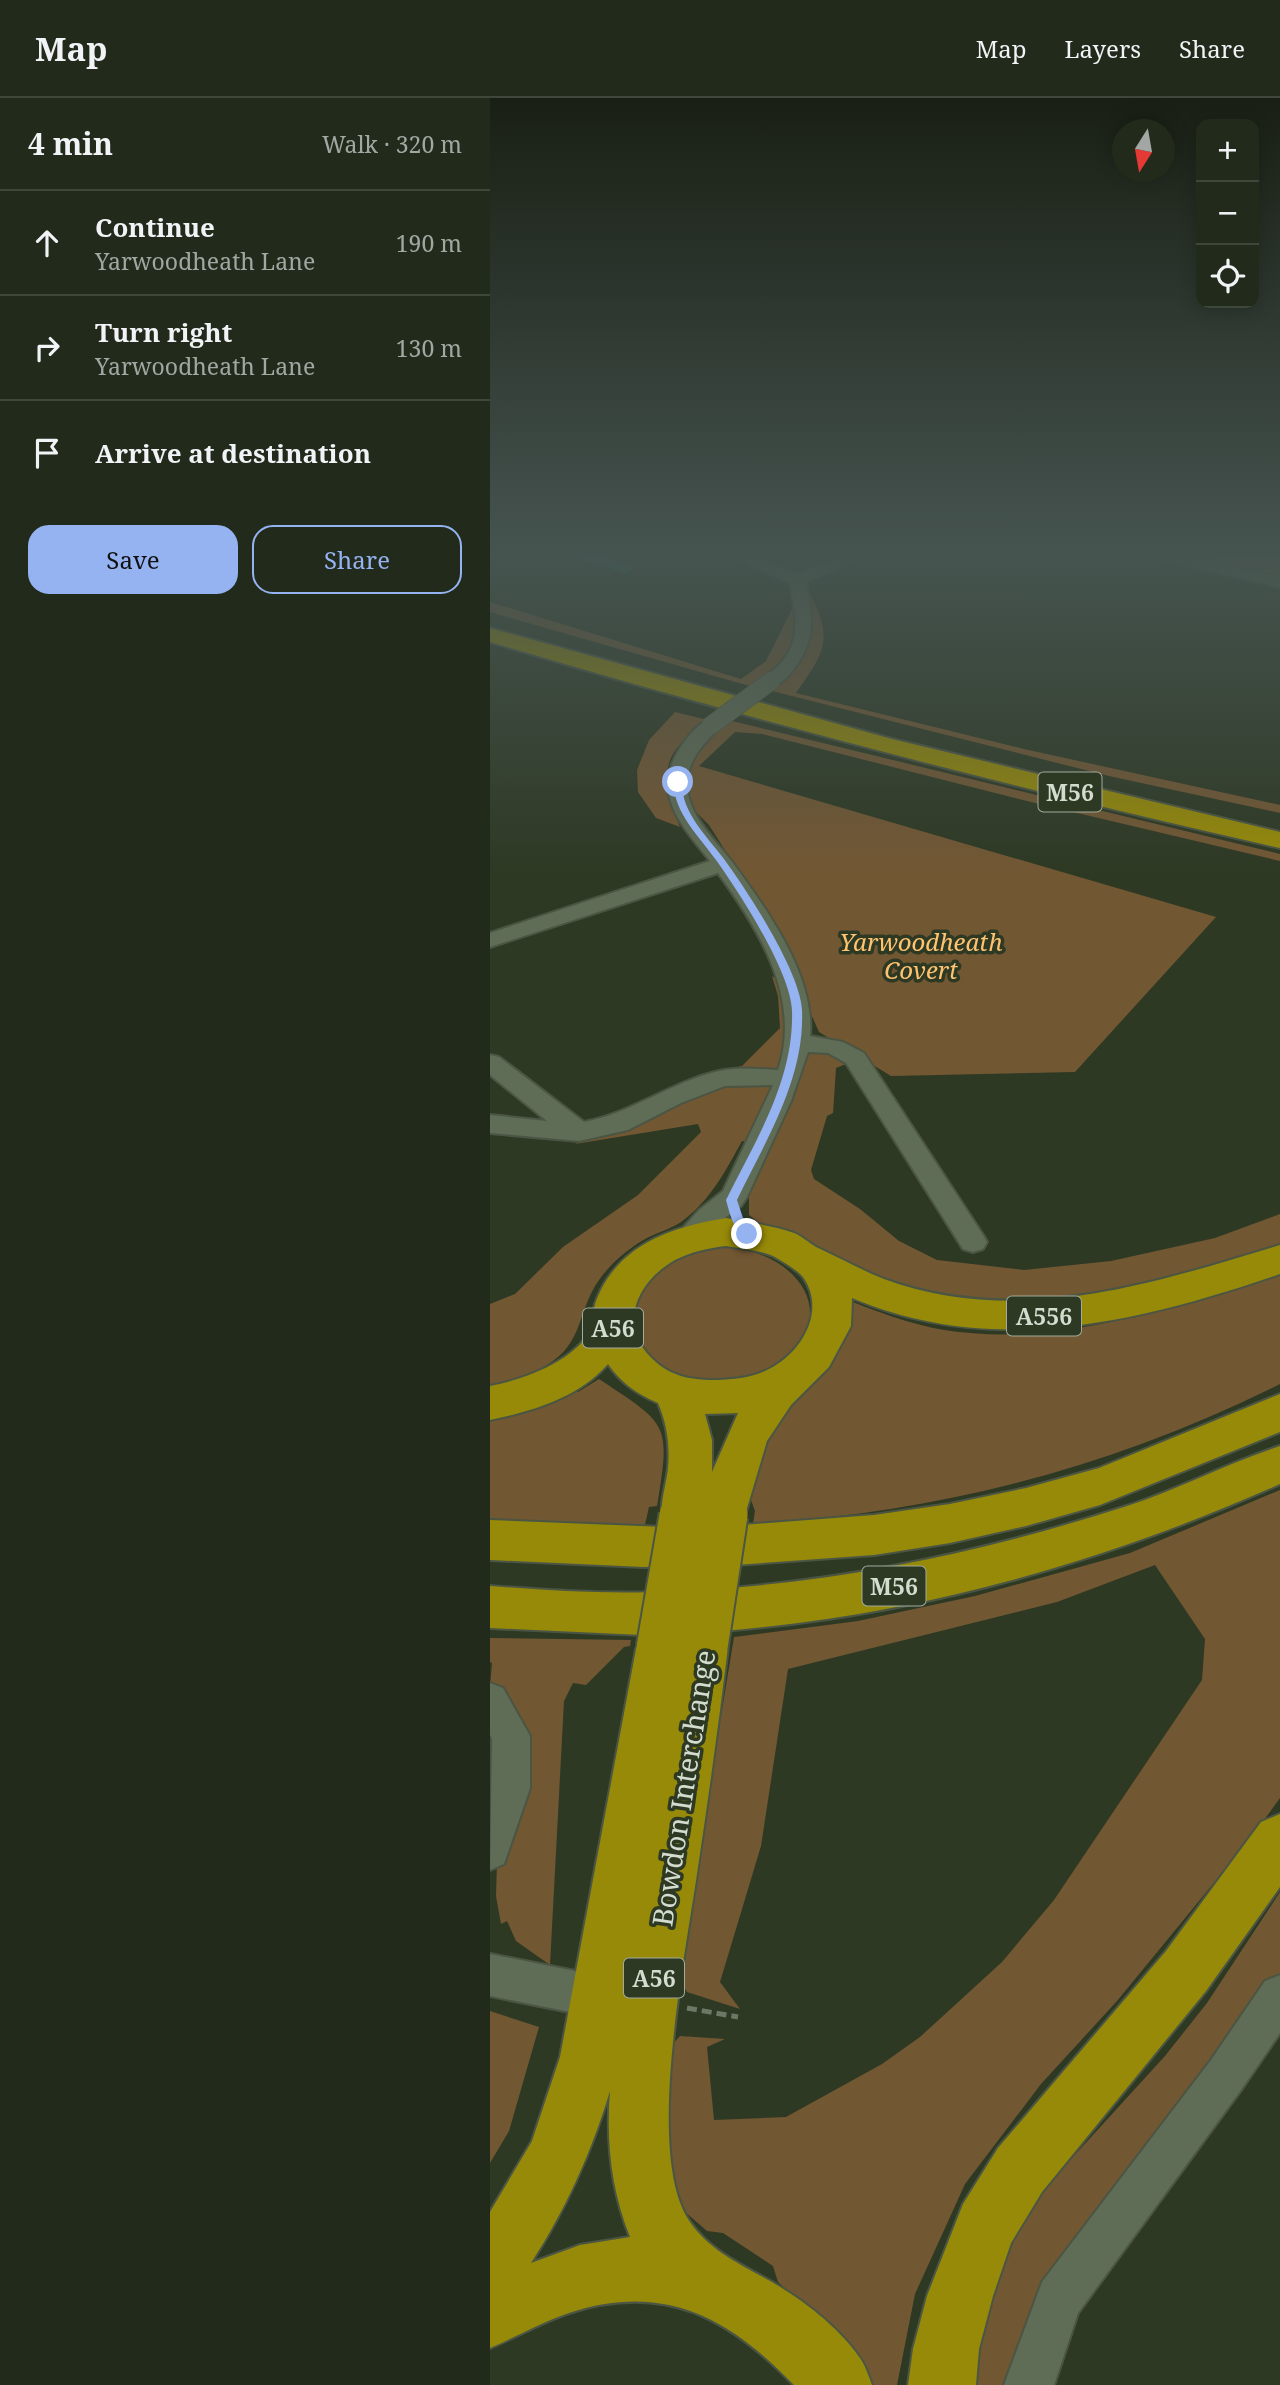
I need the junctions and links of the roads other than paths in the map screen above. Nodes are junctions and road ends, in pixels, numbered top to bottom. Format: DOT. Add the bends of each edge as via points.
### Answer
graph roads {
  1 [pos="567,658"];
  2 [pos="623,658"];
  3 [pos="795,658"];
  4 [pos="497,662"];
  5 [pos="860,740"];
  6 [pos="1280,823"];
  7 [pos="1280,840"];
  8 [pos="723,864"];
  9 [pos="490,940"];
  10 [pos="796,1044"];
  11 [pos="490,1063"];
  12 [pos="788,1078"];
  13 [pos="490,1124"];
  14 [pos="579,1132"];
  15 [pos="739,1217"];
  16 [pos="973,1242"];
  17 [pos="1280,1259"];
  18 [pos="811,1260"];
  19 [pos="612,1329"];
  20 [pos="800,1371"];
  21 [pos="674,1393"];
  22 [pos="490,1403"];
  23 [pos="1280,1411"];
  24 [pos="1280,1464"];
  25 [pos="703,1515"];
  26 [pos="490,1540"];
  27 [pos="490,1607"];
  28 [pos="490,1700"];
  29 [pos="1280,1841"];
  30 [pos="490,1850"];
  31 [pos="490,1975"];
  32 [pos="1280,1996"];
  33 [pos="625,2000"];
  34 [pos="490,2268"];
  35 [pos="713,2287"];
  36 [pos="490,2315"];
  37 [pos="838,2385"];
  38 [pos="942,2385"];
  39 [pos="1029,2385"];
  1 -- 5 [label="highway, M56"];
  2 -- 6 [label="highway, M56" via="803,709"];
  3 -- 8 [label="street, bridge" via="783,673 699,736 680,769 678,795 696,830"];
  4 -- 5 [label="highway"];
  5 -- 7 [label="highway, M56"];
  8 -- 9 [label="street"];
  8 -- 10 [label="street" via="789,978 797,1008"];
  10 -- 12 [label="street"];
  10 -- 16 [label="street" via="834,1046 855,1058"];
  11 -- 14 [label="street"];
  12 -- 14 [label="street" via="721,1079 671,1097 619,1125"];
  12 -- 15 [label="street"];
  13 -- 14 [label="street"];
  15 -- 18 [label="highway, A56"];
  15 -- 19 [label="highway, A56" via="726,1232 686,1240 643,1262 625,1282 614,1305"];
  17 -- 18 [label="highway, A556" via="1204,1284 1081,1312 993,1317 887,1297"];
  18 -- 20 [label="highway, A56" via="827,1279 834,1302 832,1327 820,1350"];
  19 -- 21 [label="highway, A56" via="615,1344 640,1374"];
  19 -- 22 [label="highway" via="599,1350 567,1377 522,1396"];
  20 -- 21 [label="highway, A56" via="742,1395 716,1398"];
  20 -- 25 [label="highway, Bowdon Interchange / A56" via="780,1389 749,1432 733,1469"];
  21 -- 25 [label="highway, Bowdon Interchange / A56" via="690,1430"];
  23 -- 26 [label="highway, M56" via="1102,1486 993,1515 893,1533 786,1545 686,1548"];
  24 -- 27 [label="highway, M56" via="1126,1526 906,1584 674,1613"];
  25 -- 33 [label="highway, Bowdon Interchange / A56, bridge"];
  28 -- 30 [label="street" via="511,1736 511,1788"];
  29 -- 38 [label="highway" via="1186,1971 1020,2170 985,2226 960,2296"];
  31 -- 33 [label="street"];
  32 -- 39 [label="street" via="1059,2299"];
  33 -- 34 [label="highway, Bowdon Interchange / A56" via="590,2057 573,2114 528,2212"];
  33 -- 35 [label="highway, Bowdon Interchange / A56" via="646,2191 659,2231 678,2260"];
  35 -- 36 [label="highway, A56" via="668,2271 618,2270 544,2288"];
  35 -- 37 [label="highway, A56" via="785,2329"];
}
